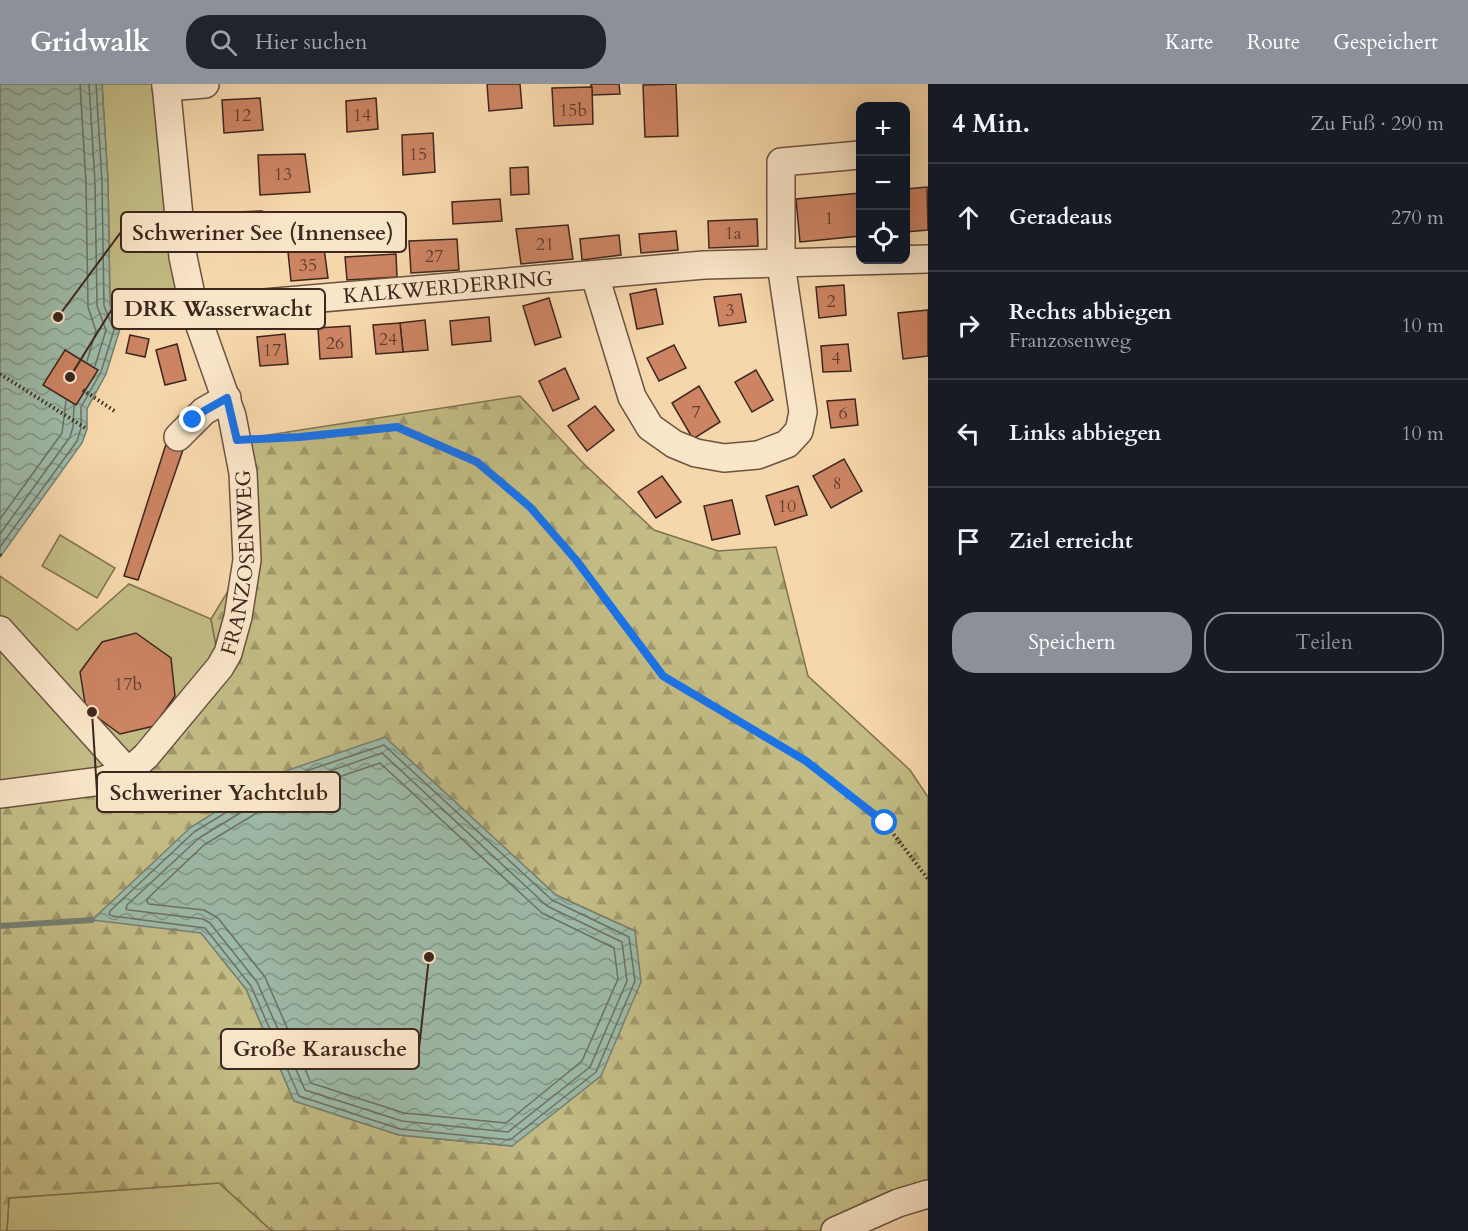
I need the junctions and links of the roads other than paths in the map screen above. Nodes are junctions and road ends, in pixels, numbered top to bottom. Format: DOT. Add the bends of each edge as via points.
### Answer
graph roads {
  1 [pos="205,84"];
  2 [pos="166,86"];
  3 [pos="856,155"];
  4 [pos="928,259"];
  5 [pos="781,264"];
  6 [pos="595,276"];
  7 [pos="194,309"];
  8 [pos="227,398"];
  9 [pos="178,437"];
  10 [pos="0,630"];
  11 [pos="128,772"];
  12 [pos="0,794"];
  13 [pos="928,1194"];
  14 [pos="835,1231"];
  1 -- 2 [label="street, FRANZOSENWEG"];
  2 -- 7 [label="street, FRANZOSENWEG" via="183,257"];
  3 -- 5 [label="street" via="781,162"];
  4 -- 5 [label="street, KALKWERDERRING"];
  5 -- 6 [label="street, KALKWERDERRING"];
  5 -- 6 [label="street" via="803,412 800,431 787,444 758,455 724,458 674,444 650,427 632,397"];
  6 -- 7 [label="street, KALKWERDERRING"];
  7 -- 8 [label="street, FRANZOSENWEG"];
  8 -- 9 [label="street" via="204,411"];
  8 -- 11 [label="street, FRANZOSENWEG" via="243,473 247,560 238,617 220,667"];
  10 -- 11 [label="street"];
  11 -- 12 [label="street, FRANZOSENWEG" via="101,781"];
  13 -- 14 [label="street"];
}
